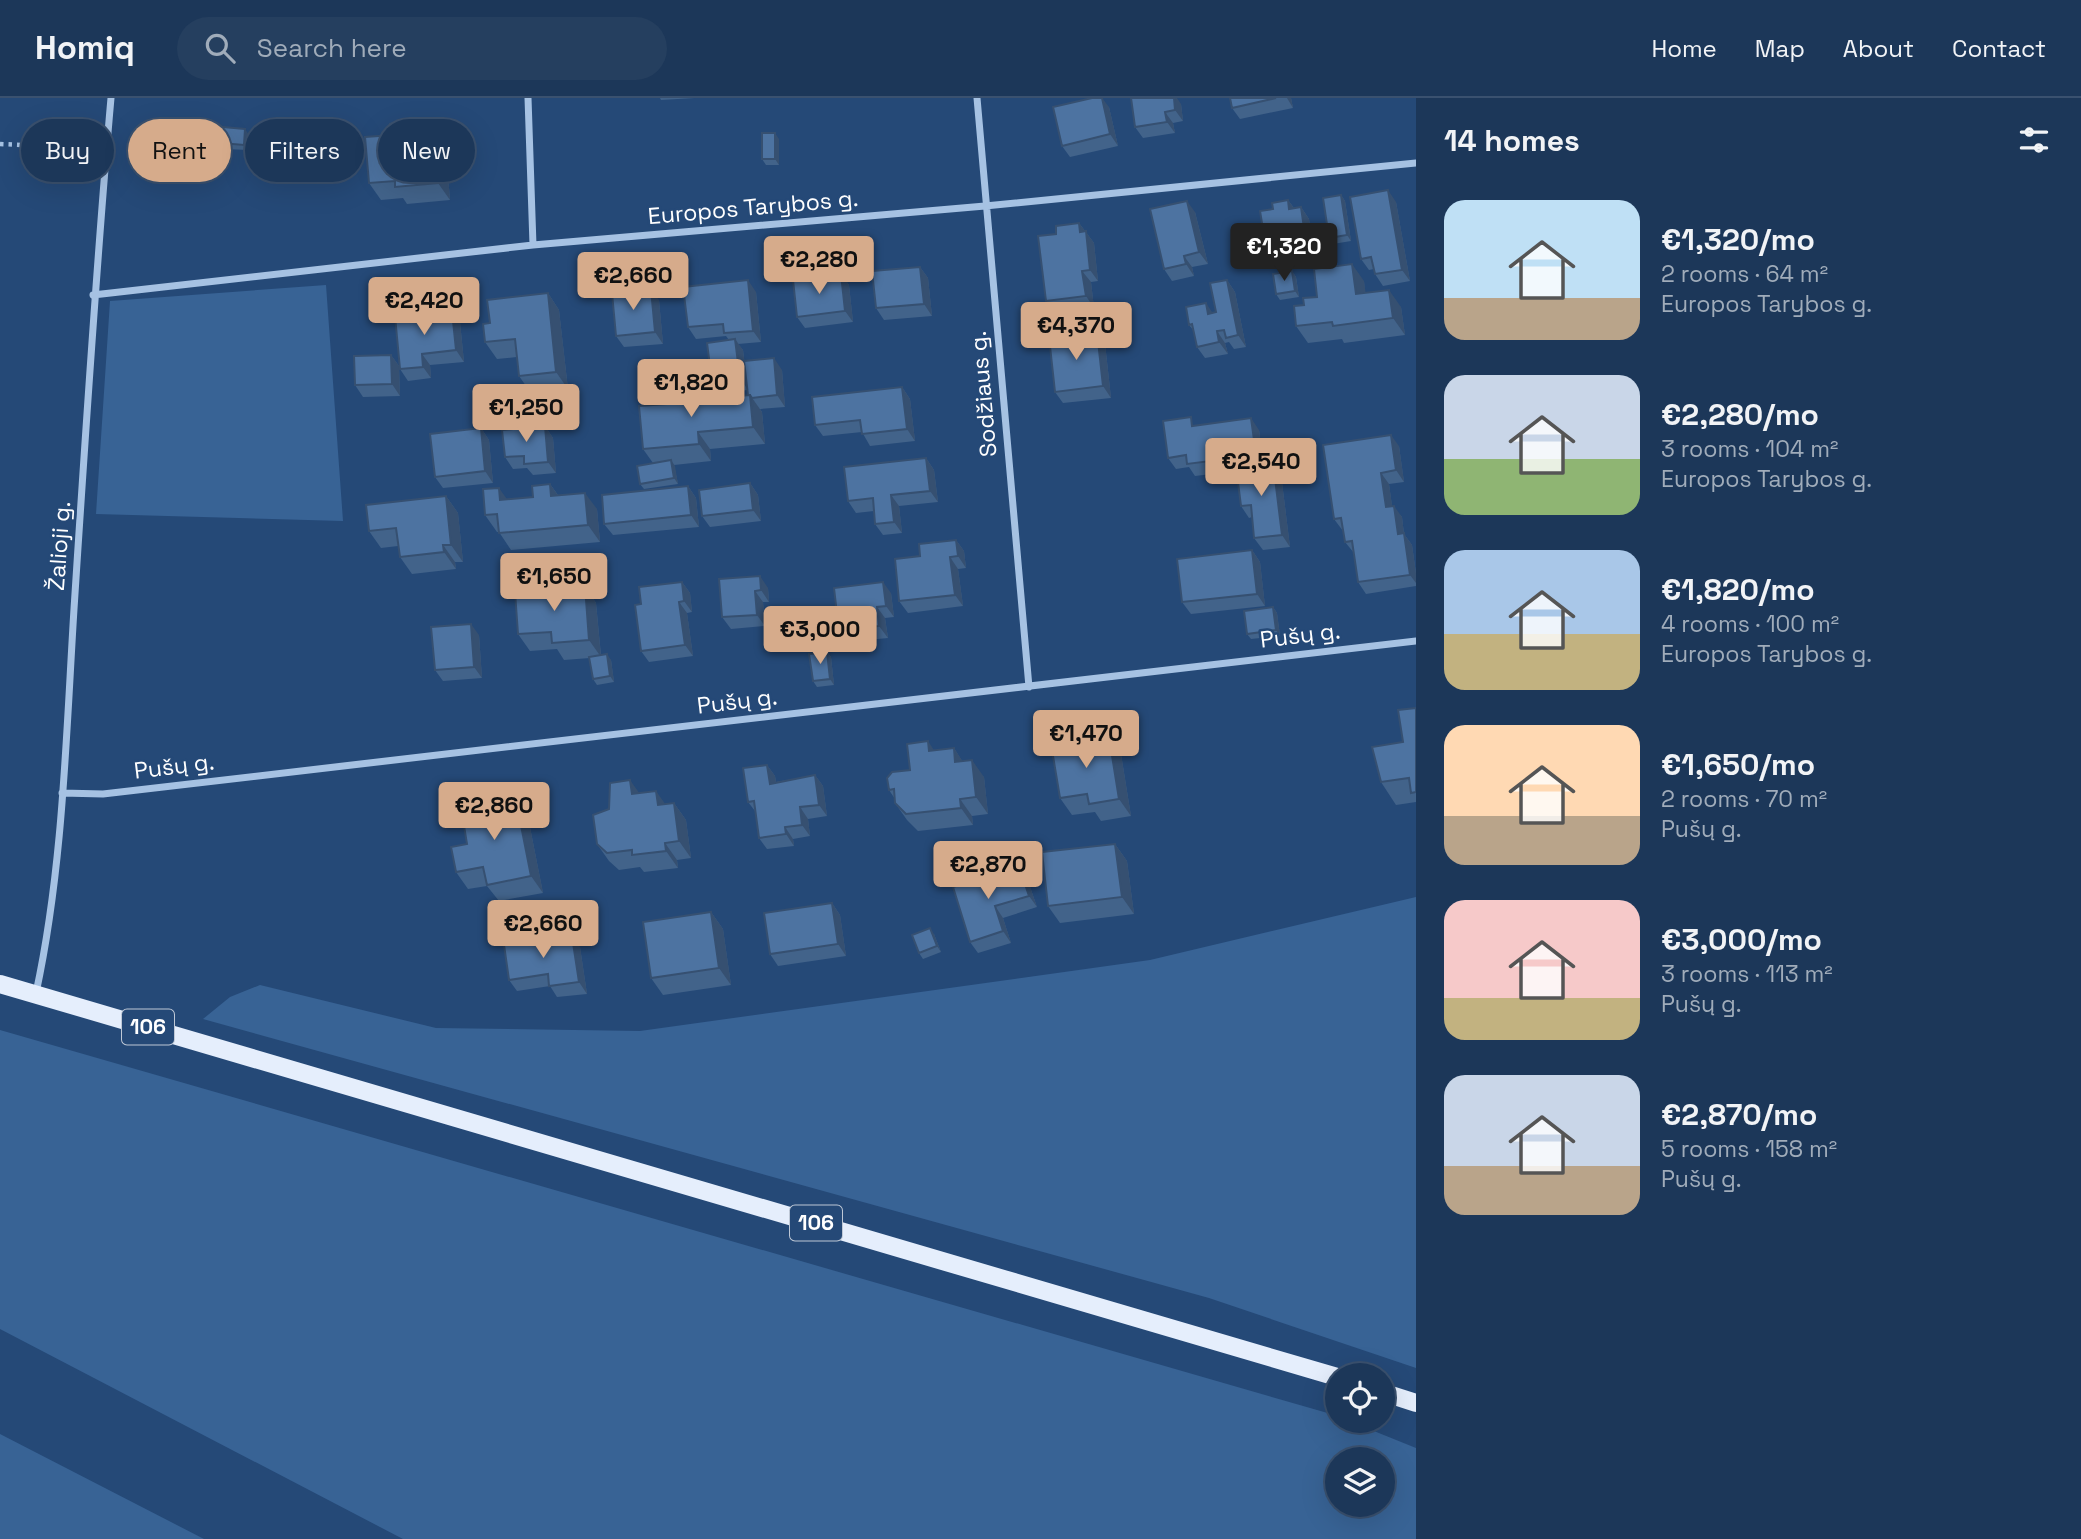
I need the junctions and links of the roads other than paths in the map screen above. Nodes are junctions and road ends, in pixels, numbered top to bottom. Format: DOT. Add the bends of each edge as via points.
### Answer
graph roads {
  1 [pos="111,98"];
  2 [pos="528,98"];
  3 [pos="977,98"];
  4 [pos="1416,163"];
  5 [pos="985,206"];
  6 [pos="533,244"];
  7 [pos="93,295"];
  8 [pos="1416,641"];
  9 [pos="1029,687"];
  10 [pos="62,793"];
  11 [pos="0,984"];
  12 [pos="36,995"];
  13 [pos="1325,1373"];
  14 [pos="1395,1396"];
  15 [pos="1416,1403"];
  1 -- 7 [label="street, Žalioji g."];
  2 -- 6 [label="street"];
  3 -- 5 [label="street, Sodžiaus g."];
  4 -- 5 [label="street, Europos Tarybos g."];
  5 -- 6 [label="street, Europos Tarybos g."];
  5 -- 9 [label="street, Sodžiaus g."];
  6 -- 7 [label="street, Europos Tarybos g."];
  7 -- 10 [label="street, Žalioji g."];
  8 -- 9 [label="street, Pušų g."];
  9 -- 10 [label="street, Pušų g." via="103,794"];
  10 -- 12 [label="street, Žalioji g." via="47,945"];
  11 -- 12 [label="main road, 106"];
  12 -- 13 [label="main road, 106"];
  14 -- 15 [label="main road"];
}
